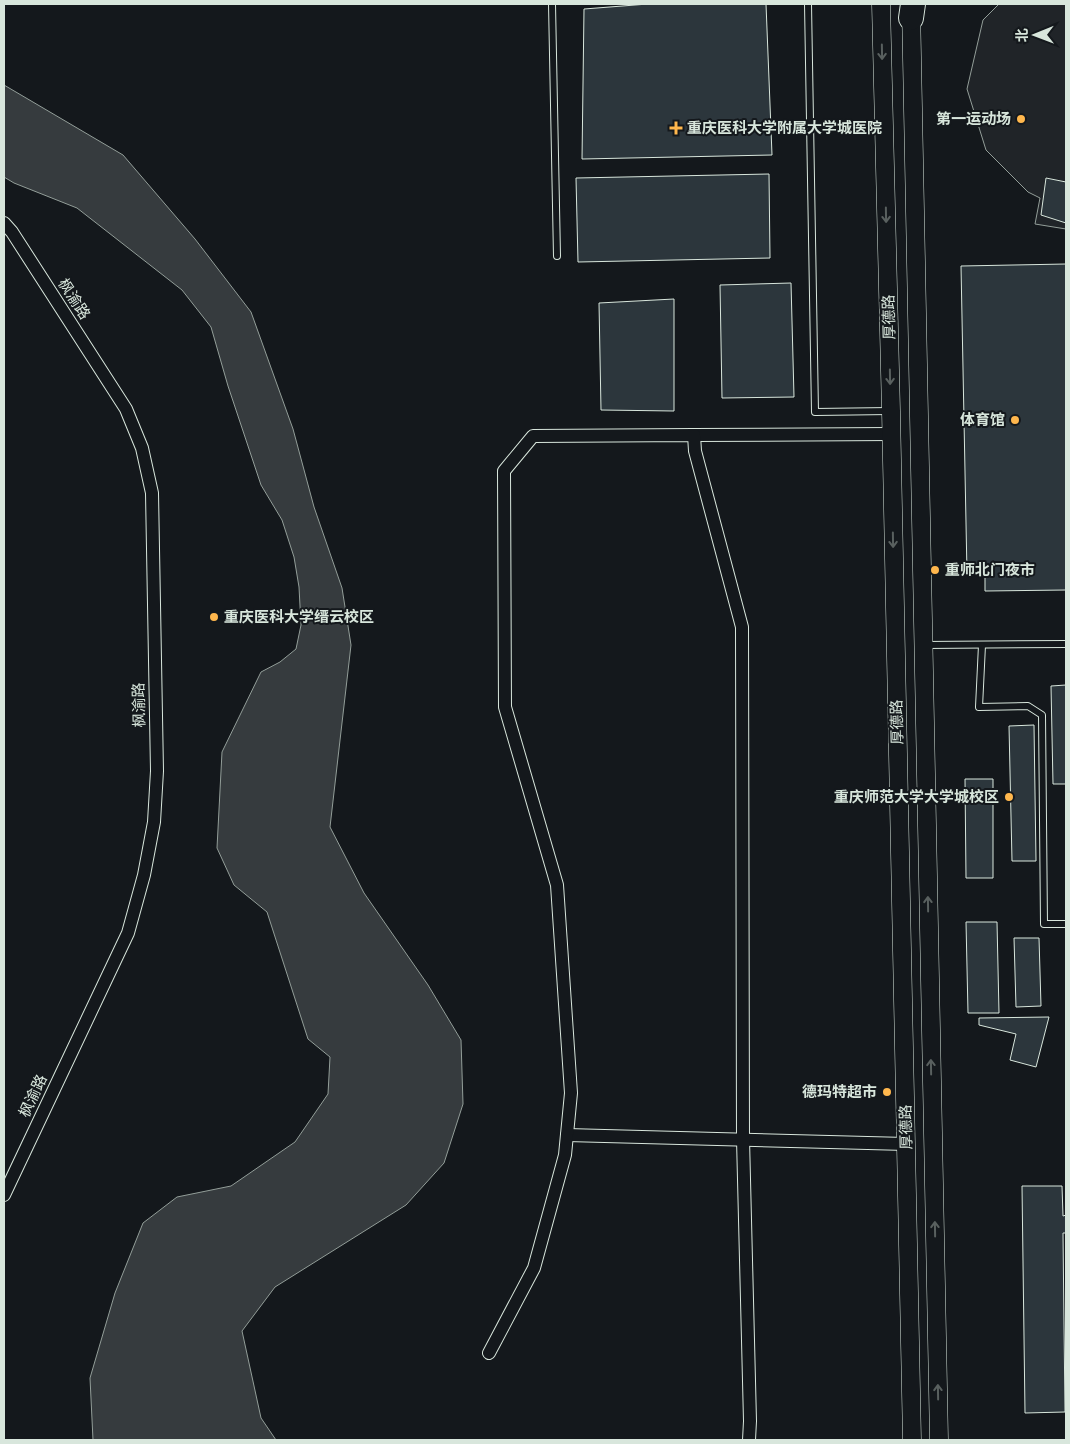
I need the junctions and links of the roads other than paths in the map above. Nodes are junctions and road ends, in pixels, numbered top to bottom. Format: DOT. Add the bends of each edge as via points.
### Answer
graph roads {
  1 [pos="552,4"];
  2 [pos="808,4"];
  3 [pos="881,4"];
  4 [pos="911,8"];
  5 [pos="4,223"];
  6 [pos="557,256"];
  7 [pos="891,411"];
  8 [pos="891,434"];
  9 [pos="694,435"];
  10 [pos="1066,644"];
  11 [pos="922,645"];
  12 [pos="982,645"];
  13 [pos="1066,924"];
  14 [pos="567,1135"];
  15 [pos="743,1139"];
  16 [pos="906,1144"];
  17 [pos="4,1195"];
  18 [pos="489,1353"];
  19 [pos="749,1440"];
  20 [pos="912,1440"];
  21 [pos="939,1440"];
  1 -- 6 [label="lane"];
  2 -- 7 [label="lane" via="814,412"];
  3 -- 7 [label="main road, 厚德路, one-way"];
  4 -- 11 [label="main road, 厚德路"];
  5 -- 17 [label="street, 枫渝路" via="126,409 142,448 152,493 156,771 154,822 128,932"];
  7 -- 8 [label="main road, 厚德路"];
  8 -- 9 [label="street"];
  8 -- 16 [label="main road, 厚德路, one-way"];
  9 -- 14 [label="street" via="533,436 504,471 505,707 557,884 571,1093"];
  9 -- 15 [label="street" via="742,627"];
  10 -- 12 [label="lane"];
  11 -- 12 [label="lane"];
  21 -- 11 [label="main road, 厚德路, one-way"];
  12 -- 13 [label="lane" via="979,707 1028,706 1042,715 1044,924"];
  14 -- 15 [label="street"];
  14 -- 18 [label="street" via="565,1155 534,1268"];
  15 -- 16 [label="street"];
  15 -- 19 [label="street"];
  16 -- 20 [label="main road, 厚德路"];
}
